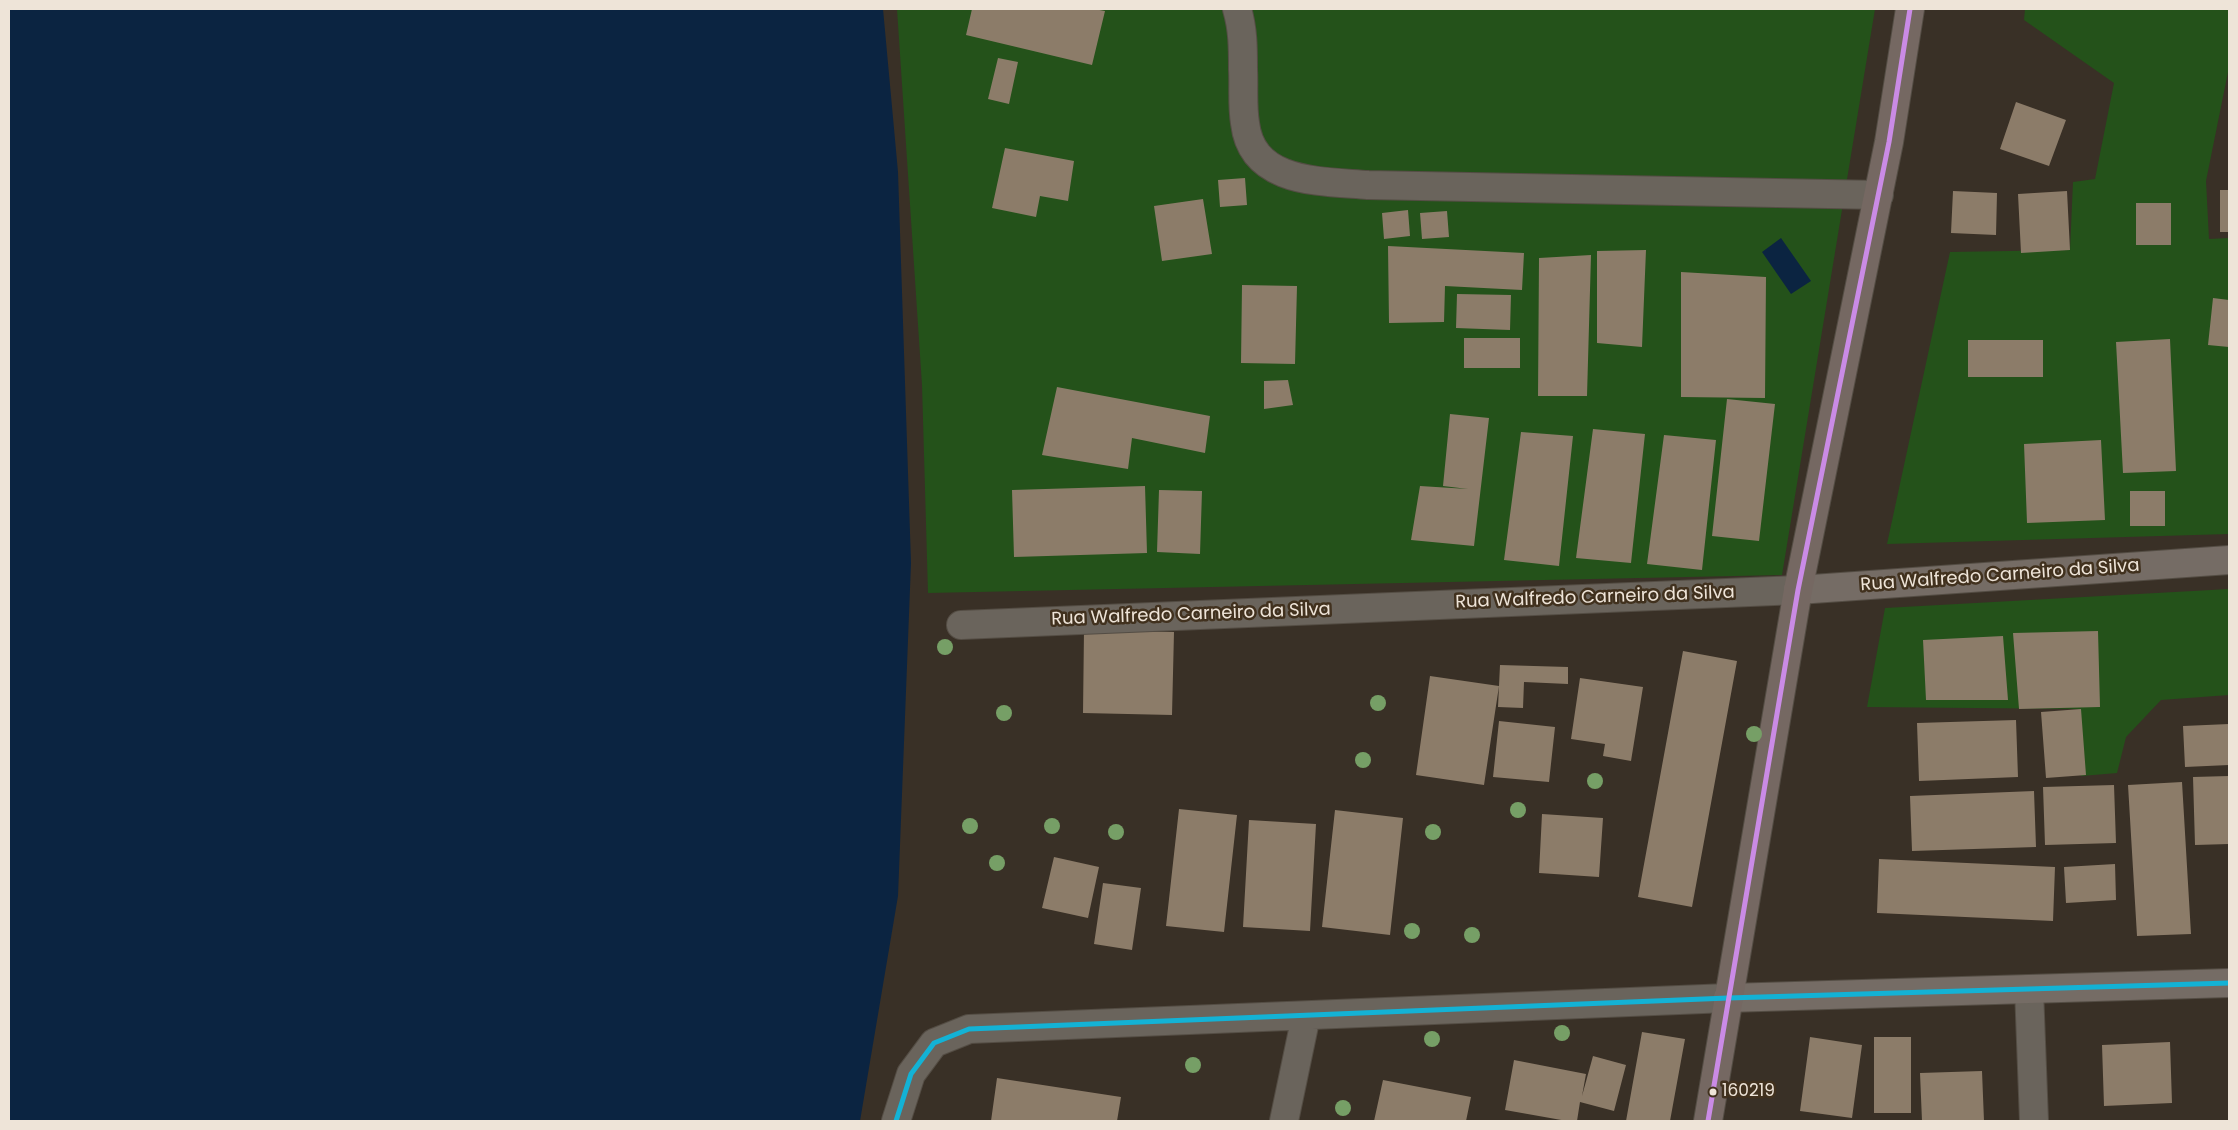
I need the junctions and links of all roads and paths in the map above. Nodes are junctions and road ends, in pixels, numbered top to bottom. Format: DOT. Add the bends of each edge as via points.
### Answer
graph roads {
  1 [pos="1237,9"];
  2 [pos="1910,9"];
  3 [pos="1879,195"];
  4 [pos="2229,560"];
  5 [pos="1798,590"];
  6 [pos="960,625"];
  7 [pos="2229,983"];
  8 [pos="2030,989"];
  9 [pos="1728,998"];
  10 [pos="1306,1016"];
  11 [pos="896,1121"];
  12 [pos="1284,1121"];
  13 [pos="1708,1121"];
  14 [pos="2034,1121"];
  1 -- 3 [label="street" via="1242,25 1245,124 1253,150 1270,167 1305,180 1368,185"];
  2 -- 3 [label="main road"];
  3 -- 5 [label="main road"];
  4 -- 5 [label="main road, Rua Walfredo Carneiro da Silva"];
  5 -- 6 [label="street, Rua Walfredo Carneiro da Silva"];
  5 -- 9 [label="main road"];
  7 -- 8 [label="main road"];
  8 -- 9 [label="main road"];
  8 -- 14 [label="street"];
  9 -- 10 [label="street"];
  9 -- 13 [label="main road"];
  10 -- 11 [label="street" via="969,1029 934,1043 910,1074"];
  10 -- 12 [label="street"];
}
